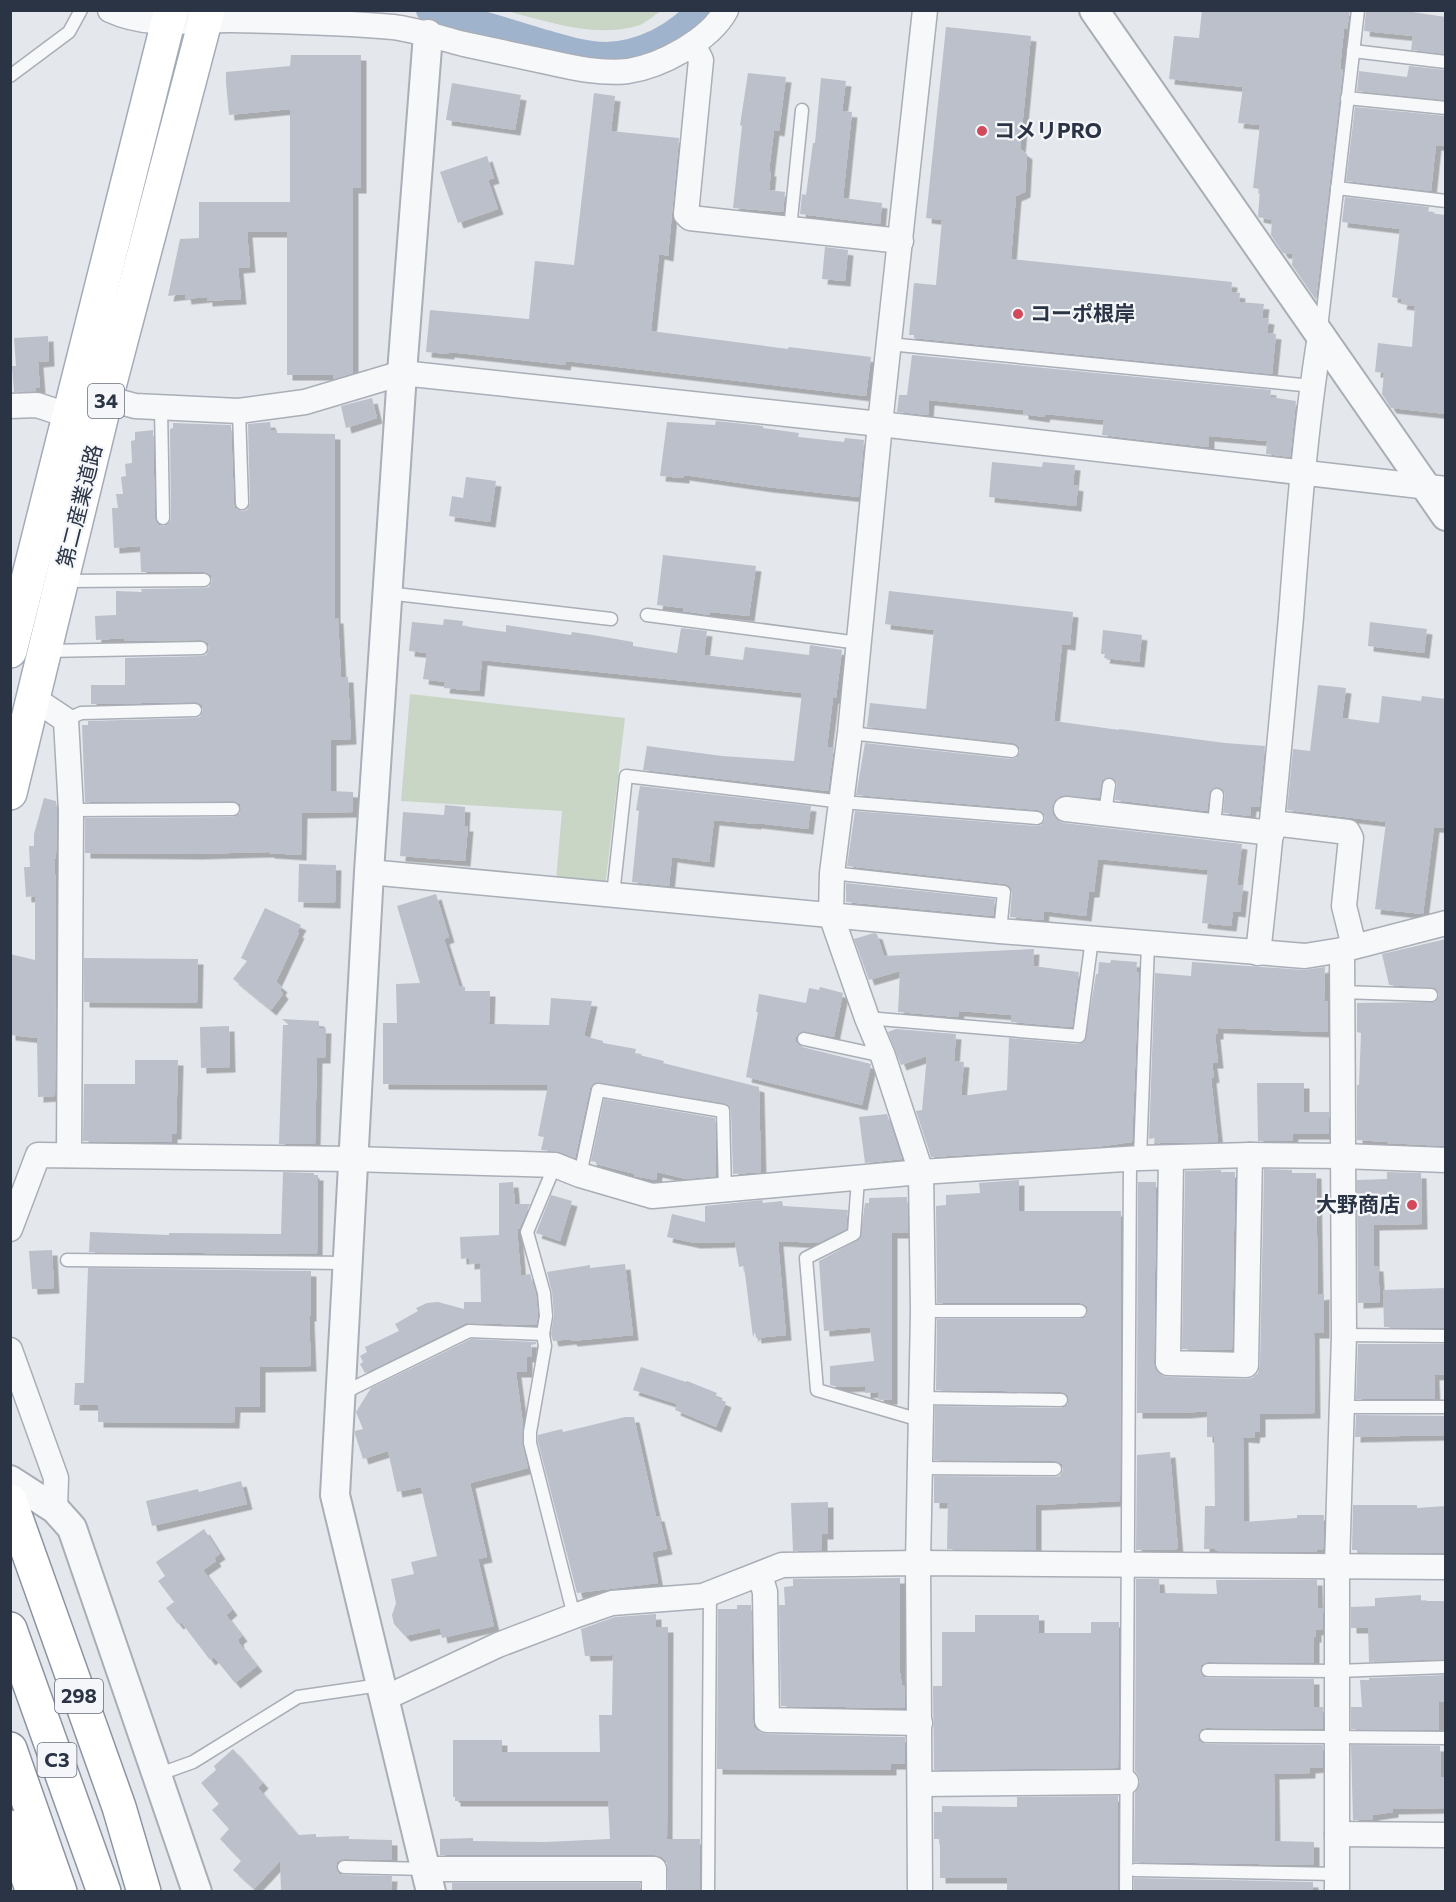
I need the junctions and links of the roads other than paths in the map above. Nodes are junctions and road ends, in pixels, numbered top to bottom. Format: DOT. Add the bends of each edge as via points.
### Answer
graph roads {
  1 [pos="81,10"];
  2 [pos="110,10"];
  3 [pos="726,10"];
  4 [pos="925,10"];
  5 [pos="1094,10"];
  6 [pos="1358,10"];
  7 [pos="207,16"];
  8 [pos="169,17"];
  9 [pos="428,34"];
  10 [pos="693,44"];
  11 [pos="1353,51"];
  12 [pos="1446,62"];
  13 [pos="10,76"];
  14 [pos="1347,98"];
  15 [pos="1446,108"];
  16 [pos="802,110"];
  17 [pos="1337,188"];
  18 [pos="1446,201"];
  19 [pos="790,229"];
  20 [pos="901,241"];
  21 [pos="1320,336"];
  22 [pos="889,344"];
  23 [pos="402,373"];
  24 [pos="1312,386"];
  25 [pos="106,398"];
  26 [pos="10,406"];
  27 [pos="161,408"];
  28 [pos="239,411"];
  29 [pos="70,416"];
  30 [pos="880,424"];
  31 [pos="1303,472"];
  32 [pos="1436,488"];
  33 [pos="242,503"];
  34 [pos="1446,516"];
  35 [pos="163,518"];
  36 [pos="204,580"];
  37 [pos="62,581"];
  38 [pos="387,593"];
  39 [pos="647,615"];
  40 [pos="611,619"];
  41 [pos="859,643"];
  42 [pos="201,648"];
  43 [pos="10,651"];
  44 [pos="45,651"];
  45 [pos="33,698"];
  46 [pos="195,710"];
  47 [pos="66,720"];
  48 [pos="850,733"];
  49 [pos="1012,751"];
  50 [pos="1109,785"];
  51 [pos="10,793"];
  52 [pos="1217,795"];
  53 [pos="843,802"];
  54 [pos="1066,809"];
  55 [pos="71,810"];
  56 [pos="233,810"];
  57 [pos="1105,813"];
  58 [pos="1037,818"];
  59 [pos="1214,825"];
  60 [pos="1273,828"];
  61 [pos="369,872"];
  62 [pos="832,873"];
  63 [pos="613,895"];
  64 [pos="831,915"];
  65 [pos="1446,923"];
  66 [pos="1000,931"];
  67 [pos="1092,939"];
  68 [pos="1148,944"];
  69 [pos="1348,948"];
  70 [pos="1258,953"];
  71 [pos="1342,992"];
  72 [pos="1431,995"];
  73 [pos="867,1018"];
  74 [pos="804,1039"];
  75 [pos="883,1056"];
  76 [pos="69,1155"];
  77 [pos="1250,1155"];
  78 [pos="1342,1156"];
  79 [pos="1135,1158"];
  80 [pos="1171,1158"];
  81 [pos="352,1159"];
  82 [pos="1446,1160"];
  83 [pos="555,1165"];
  84 [pos="921,1173"];
  85 [pos="580,1175"];
  86 [pos="858,1179"];
  87 [pos="725,1191"];
  88 [pos="10,1229"];
  89 [pos="67,1260"];
  90 [pos="347,1263"];
  91 [pos="923,1311"];
  92 [pos="1080,1311"];
  93 [pos="543,1334"];
  94 [pos="1344,1335"];
  95 [pos="1446,1336"];
  96 [pos="10,1350"];
  97 [pos="340,1395"];
  98 [pos="1061,1400"];
  99 [pos="1343,1407"];
  100 [pos="1446,1407"];
  101 [pos="921,1409"];
  102 [pos="920,1468"];
  103 [pos="1054,1469"];
  104 [pos="10,1480"];
  105 [pos="10,1501"];
  106 [pos="55,1509"];
  107 [pos="10,1560"];
  108 [pos="918,1563"];
  109 [pos="1128,1564"];
  110 [pos="1336,1566"];
  111 [pos="1446,1567"];
  112 [pos="759,1575"];
  113 [pos="710,1593"];
  114 [pos="573,1616"];
  115 [pos="10,1629"];
  116 [pos="1446,1667"];
  117 [pos="1208,1670"];
  118 [pos="1337,1671"];
  119 [pos="382,1692"];
  120 [pos="920,1723"];
  121 [pos="1206,1736"];
  122 [pos="1337,1737"];
  123 [pos="1446,1738"];
  124 [pos="10,1749"];
  125 [pos="157,1775"];
  126 [pos="1126,1782"];
  127 [pos="920,1784"];
  128 [pos="10,1827"];
  129 [pos="1337,1834"];
  130 [pos="1446,1834"];
  131 [pos="344,1867"];
  132 [pos="1135,1870"];
  133 [pos="428,1880"];
  134 [pos="10,1881"];
  135 [pos="1337,1883"];
  136 [pos="14,1892"];
  137 [pos="33,1892"];
  138 [pos="60,1892"];
  139 [pos="104,1892"];
  140 [pos="130,1892"];
  141 [pos="144,1892"];
  142 [pos="197,1892"];
  143 [pos="654,1892"];
  144 [pos="708,1892"];
  145 [pos="920,1892"];
  146 [pos="1126,1892"];
  1 -- 13 [label="lane" via="69,32"];
  2 -- 8 [label="street" via="145,22"];
  3 -- 10 [label="street" via="720,22"];
  4 -- 20 [label="street"];
  5 -- 21 [label="street"];
  6 -- 11 [label="lane"];
  7 -- 8 [label="street"];
  7 -- 9 [label="street" via="395,28"];
  7 -- 25 [label="main road, 第二産業道路 / 34"];
  8 -- 29 [label="main road, 第二産業道路 / 34"];
  9 -- 10 [label="street" via="604,72 630,70 663,60"];
  9 -- 23 [label="street"];
  10 -- 19 [label="street" via="701,60 686,214 690,218"];
  11 -- 12 [label="lane"];
  11 -- 14 [label="lane"];
  14 -- 15 [label="lane"];
  14 -- 17 [label="lane"];
  16 -- 19 [label="lane"];
  17 -- 18 [label="lane"];
  17 -- 21 [label="lane"];
  19 -- 20 [label="street"];
  20 -- 22 [label="street"];
  21 -- 24 [label="street"];
  21 -- 32 [label="street"];
  22 -- 24 [label="lane"];
  22 -- 30 [label="street"];
  23 -- 28 [label="street" via="305,402"];
  23 -- 30 [label="street"];
  23 -- 38 [label="street"];
  24 -- 31 [label="street"];
  25 -- 27 [label="street"];
  25 -- 37 [label="main road, 第二産業道路 / 34"];
  26 -- 29 [label="street" via="37,405"];
  27 -- 28 [label="street"];
  27 -- 35 [label="lane"];
  28 -- 33 [label="lane"];
  29 -- 43 [label="main road, 第二産業道路 / 34"];
  30 -- 31 [label="street"];
  30 -- 41 [label="street"];
  31 -- 32 [label="street"];
  31 -- 60 [label="street"];
  32 -- 34 [label="street"];
  36 -- 37 [label="lane"];
  37 -- 44 [label="main road, 第二産業道路 / 34"];
  38 -- 40 [label="lane"];
  38 -- 61 [label="street"];
  39 -- 41 [label="lane"];
  41 -- 48 [label="street"];
  42 -- 44 [label="lane"];
  44 -- 45 [label="main road, 第二産業道路 / 34"];
  45 -- 47 [label="street"];
  45 -- 51 [label="main road, 第二産業道路 / 34"];
  46 -- 47 [label="lane" via="81,712"];
  47 -- 55 [label="street"];
  48 -- 49 [label="lane"];
  48 -- 53 [label="street"];
  50 -- 57 [label="lane"];
  52 -- 59 [label="lane"];
  53 -- 58 [label="lane"];
  53 -- 62 [label="street"];
  53 -- 63 [label="lane" via="626,776"];
  54 -- 57 [label="street"];
  55 -- 56 [label="lane"];
  55 -- 76 [label="street"];
  57 -- 59 [label="street"];
  59 -- 60 [label="street"];
  60 -- 69 [label="street" via="1348,832 1351,838 1344,906"];
  60 -- 70 [label="street"];
  61 -- 63 [label="street"];
  61 -- 81 [label="street"];
  62 -- 64 [label="street"];
  62 -- 66 [label="lane" via="1004,892"];
  63 -- 64 [label="street"];
  64 -- 66 [label="street"];
  64 -- 73 [label="street"];
  65 -- 69 [label="street"];
  66 -- 67 [label="street"];
  67 -- 68 [label="street"];
  67 -- 73 [label="lane" via="1079,1036"];
  68 -- 70 [label="street"];
  68 -- 79 [label="lane"];
  69 -- 70 [label="street" via="1305,956"];
  69 -- 71 [label="street"];
  71 -- 72 [label="lane"];
  71 -- 78 [label="street"];
  73 -- 75 [label="street"];
  74 -- 75 [label="lane"];
  75 -- 84 [label="street"];
  76 -- 81 [label="street"];
  76 -- 88 [label="street" via="38,1155"];
  77 -- 78 [label="street"];
  77 -- 80 [label="street"];
  77 -- 80 [label="street" via="1246,1365 1168,1363"];
  78 -- 82 [label="street"];
  78 -- 94 [label="street"];
  79 -- 80 [label="street"];
  79 -- 84 [label="street"];
  79 -- 109 [label="lane"];
  81 -- 83 [label="street"];
  81 -- 90 [label="street"];
  83 -- 85 [label="street"];
  83 -- 93 [label="lane" via="527,1232 544,1293"];
  84 -- 86 [label="street"];
  84 -- 91 [label="street"];
  85 -- 87 [label="street" via="652,1196"];
  85 -- 87 [label="lane" via="598,1090 723,1111"];
  86 -- 87 [label="street"];
  86 -- 101 [label="lane" via="854,1234 806,1258 817,1390"];
  89 -- 90 [label="lane"];
  90 -- 97 [label="street"];
  91 -- 92 [label="lane"];
  91 -- 101 [label="street"];
  93 -- 97 [label="lane" via="469,1331"];
  93 -- 114 [label="lane" via="545,1346 531,1443"];
  94 -- 95 [label="lane"];
  94 -- 99 [label="street"];
  96 -- 106 [label="street" via="56,1479"];
  97 -- 119 [label="street" via="335,1495"];
  98 -- 101 [label="lane"];
  99 -- 100 [label="lane"];
  99 -- 110 [label="street"];
  101 -- 102 [label="street"];
  102 -- 103 [label="lane"];
  102 -- 108 [label="street"];
  104 -- 106 [label="street"];
  105 -- 141 [label="main road, 298" via="115,1796"];
  106 -- 125 [label="street" via="72,1528"];
  107 -- 140 [label="main road, 298"];
  108 -- 109 [label="street"];
  108 -- 112 [label="street" via="782,1565"];
  108 -- 120 [label="street"];
  109 -- 110 [label="street"];
  109 -- 126 [label="lane"];
  110 -- 111 [label="street"];
  110 -- 118 [label="street"];
  112 -- 113 [label="street"];
  112 -- 120 [label="street" via="765,1592 767,1720"];
  113 -- 114 [label="street" via="612,1603"];
  113 -- 144 [label="lane"];
  114 -- 119 [label="street"];
  115 -- 139 [label="main road, C3"];
  116 -- 118 [label="lane"];
  117 -- 118 [label="lane"];
  118 -- 122 [label="street"];
  119 -- 125 [label="lane" via="298,1697 193,1762"];
  119 -- 133 [label="street"];
  120 -- 127 [label="street"];
  121 -- 122 [label="lane"];
  122 -- 123 [label="lane"];
  122 -- 129 [label="street"];
  124 -- 138 [label="main road, C3"];
  125 -- 142 [label="street"];
  126 -- 127 [label="street"];
  126 -- 146 [label="lane"];
  127 -- 145 [label="street"];
  128 -- 137 [label="main road"];
  129 -- 130 [label="street"];
  129 -- 135 [label="street"];
  131 -- 133 [label="lane"];
  132 -- 135 [label="lane"];
  133 -- 143 [label="street" via="654,1869"];
  134 -- 136 [label="main road"];
}
